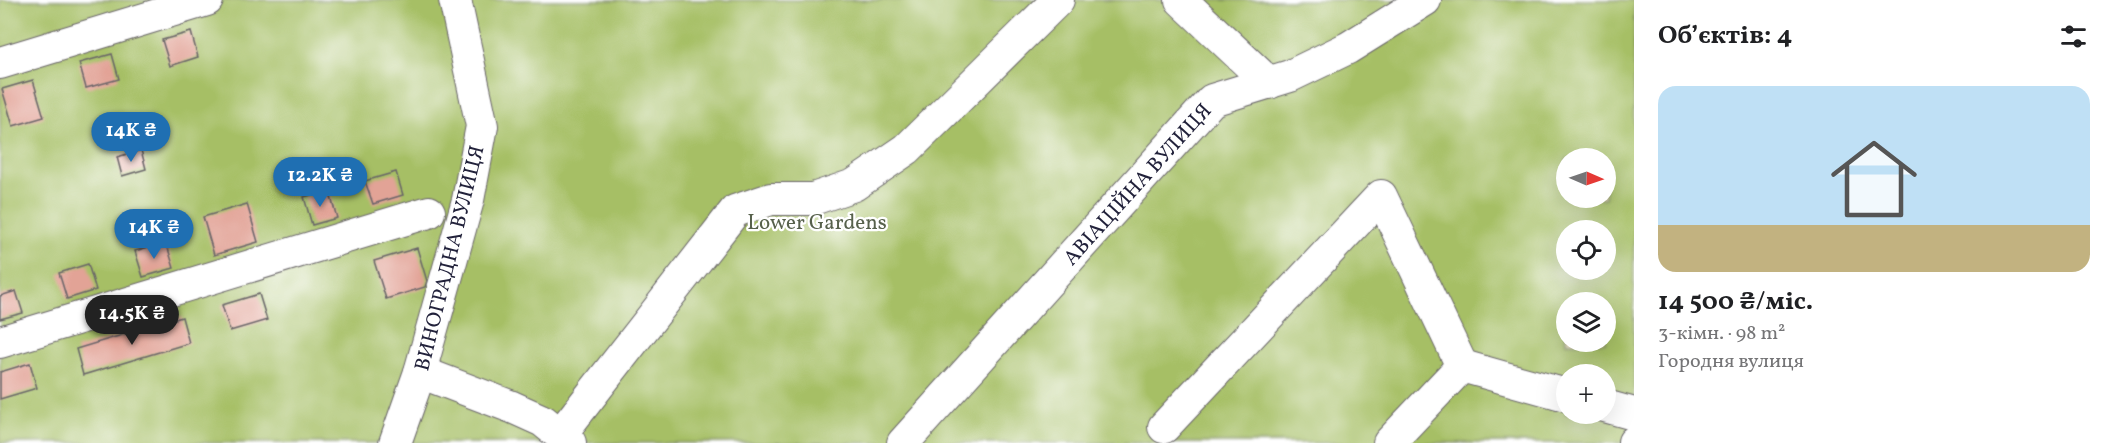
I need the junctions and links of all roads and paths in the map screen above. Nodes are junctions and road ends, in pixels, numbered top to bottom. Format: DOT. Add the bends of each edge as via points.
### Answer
graph roads {
  1 [pos="207,0"];
  2 [pos="455,0"];
  3 [pos="1058,0"];
  4 [pos="1181,0"];
  5 [pos="1425,0"];
  6 [pos="0,63"];
  7 [pos="1269,83"];
  8 [pos="429,212"];
  9 [pos="0,342"];
  10 [pos="1462,366"];
  11 [pos="420,372"];
  12 [pos="1556,392"];
  13 [pos="1616,409"];
  14 [pos="1634,414"];
  15 [pos="1164,427"];
  16 [pos="552,436"];
  17 [pos="395,443"];
  18 [pos="903,443"];
  19 [pos="1389,443"];
  1 -- 6 [label="street"];
  2 -- 11 [label="street, ВИНОГРАДНА ВУЛИЦЯ" via="482,126 468,200"];
  3 -- 16 [label="street" via="907,149 854,185 813,199 771,199 735,211"];
  4 -- 7 [label="street"];
  5 -- 7 [label="street, АВІАЦІЙНА ВУЛИЦЯ" via="1348,48"];
  7 -- 18 [label="street, АВІАЦІЙНА ВУЛИЦЯ" via="1212,100"];
  8 -- 9 [label="street"];
  10 -- 12 [label="street"];
  10 -- 15 [label="street" via="1381,196"];
  10 -- 19 [label="street"];
  11 -- 16 [label="street" via="512,407"];
  11 -- 17 [label="street, ВИНОГРАДНА ВУЛИЦЯ"];
  13 -- 14 [label="street"];
}
